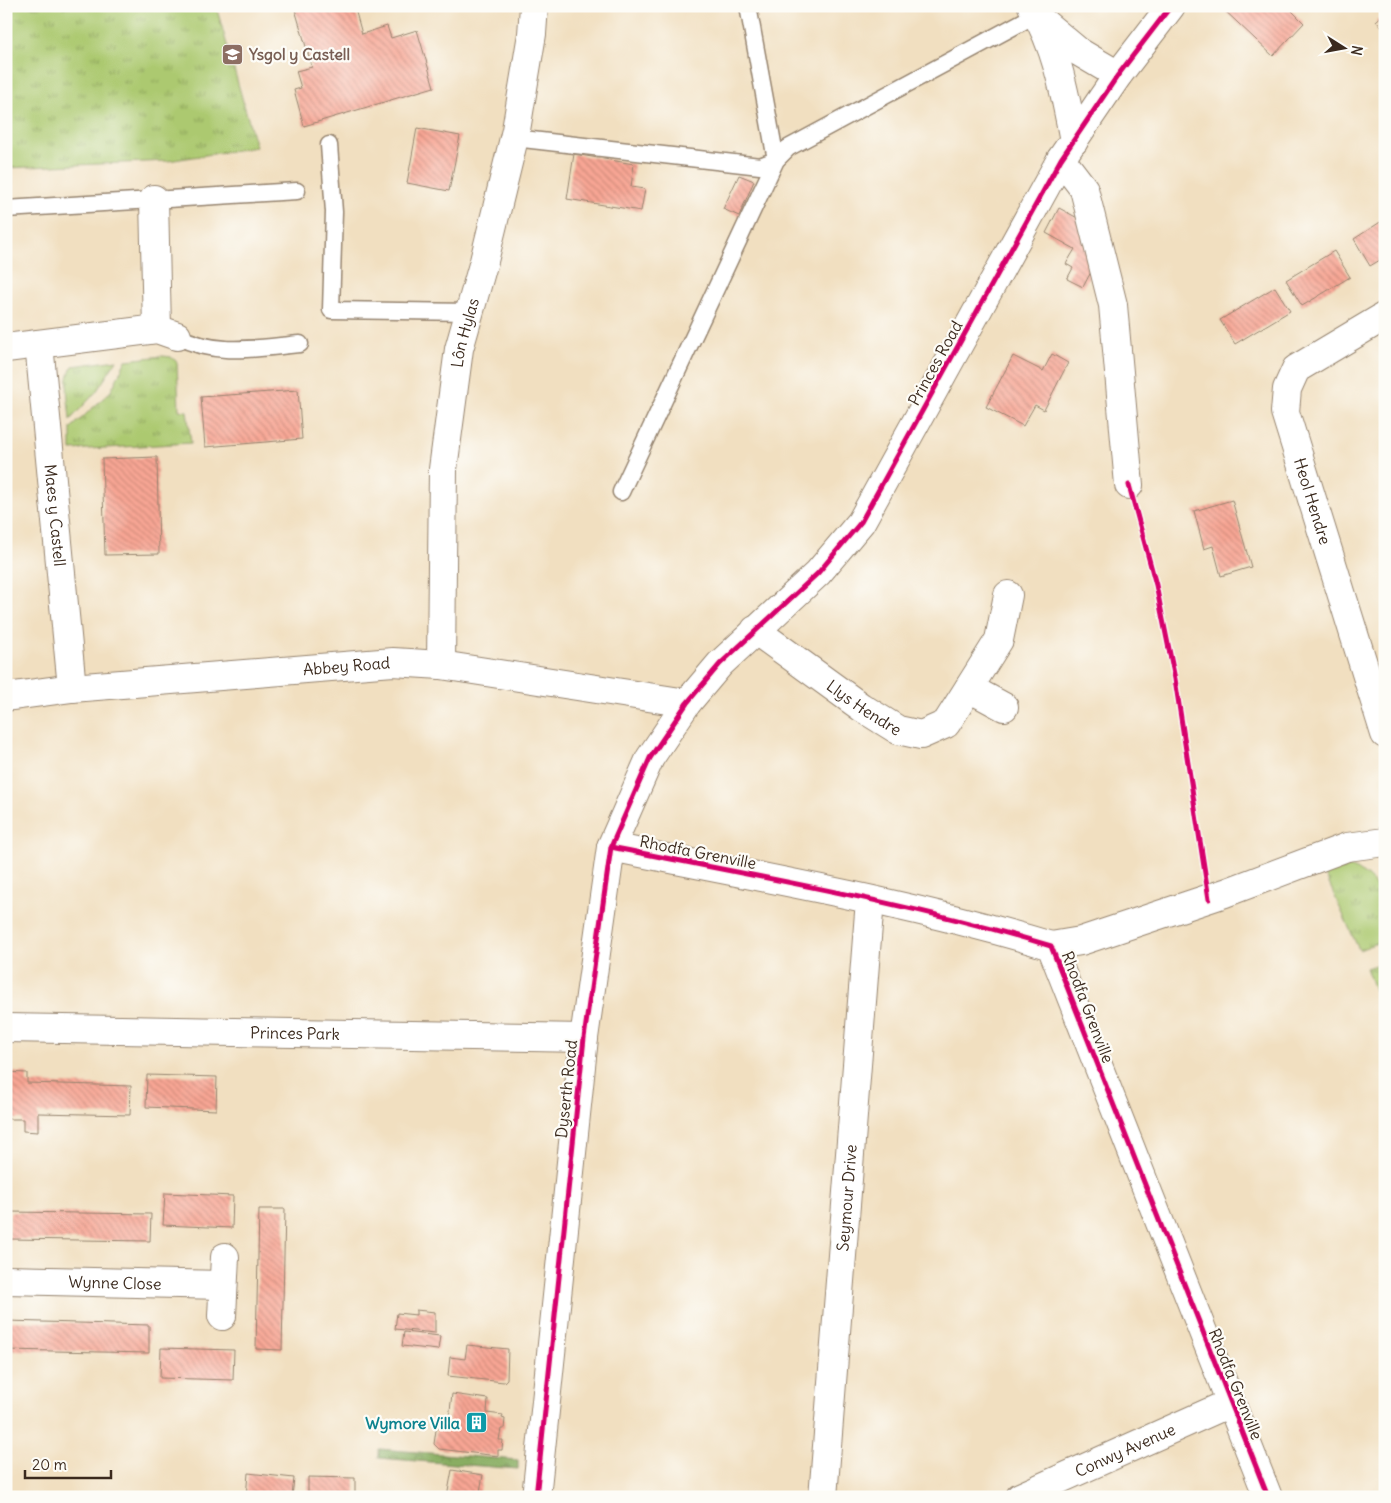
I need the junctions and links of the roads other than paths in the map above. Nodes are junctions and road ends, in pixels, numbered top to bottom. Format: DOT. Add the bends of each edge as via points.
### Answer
graph roads {
  1 [pos="534,6"];
  2 [pos="748,6"];
  3 [pos="1171,6"];
  4 [pos="1037,14"];
  5 [pos="1118,75"];
  6 [pos="514,138"];
  7 [pos="329,146"];
  8 [pos="1068,150"];
  9 [pos="776,160"];
  10 [pos="297,191"];
  11 [pos="154,199"];
  12 [pos="6,209"];
  13 [pos="470,312"];
  14 [pos="1385,316"];
  15 [pos="167,332"];
  16 [pos="39,344"];
  17 [pos="300,344"];
  18 [pos="6,348"];
  19 [pos="1129,485"];
  20 [pos="621,492"];
  21 [pos="1008,595"];
  22 [pos="755,630"];
  23 [pos="441,665"];
  24 [pos="72,688"];
  25 [pos="969,688"];
  26 [pos="6,697"];
  27 [pos="687,703"];
  28 [pos="1004,707"];
  29 [pos="1385,734"];
  30 [pos="1385,842"];
  31 [pos="611,847"];
  32 [pos="870,900"];
  33 [pos="1051,946"];
  34 [pos="6,1028"];
  35 [pos="584,1038"];
  36 [pos="225,1257"];
  37 [pos="6,1280"];
  38 [pos="223,1285"];
  39 [pos="222,1316"];
  40 [pos="1230,1403"];
  41 [pos="536,1497"];
  42 [pos="823,1497"];
  43 [pos="1020,1497"];
  44 [pos="1268,1497"];
  1 -- 6 [label="street, Lôn Hylas"];
  2 -- 9 [label="lane"];
  3 -- 5 [label="street, Princes Road"];
  4 -- 5 [label="street" via="1079,52"];
  4 -- 8 [label="street" via="1063,82"];
  4 -- 9 [label="lane" via="788,148"];
  5 -- 8 [label="street, Princes Road"];
  6 -- 9 [label="lane" via="760,166"];
  6 -- 13 [label="street, Lôn Hylas"];
  7 -- 13 [label="lane" via="334,212 330,310"];
  8 -- 19 [label="street" via="1084,189 1113,305"];
  8 -- 22 [label="street, Princes Road" via="860,522 818,573"];
  9 -- 20 [label="lane"];
  10 -- 11 [label="lane"];
  11 -- 12 [label="lane"];
  11 -- 15 [label="street"];
  13 -- 23 [label="street, Lôn Hylas" via="458,349 443,469"];
  14 -- 29 [label="street, Heol Hendre" via="1296,369 1287,389 1285,412"];
  15 -- 16 [label="street"];
  15 -- 17 [label="lane" via="194,345 229,350"];
  16 -- 18 [label="street"];
  16 -- 24 [label="street, Maes y Castell"];
  21 -- 25 [label="street, Llys Hendre" via="999,640"];
  22 -- 25 [label="street, Llys Hendre" via="898,730 921,735 946,724"];
  22 -- 27 [label="street, Princes Road"];
  23 -- 24 [label="street, Abbey Road" via="393,662 341,665"];
  23 -- 27 [label="street, Abbey Road"];
  24 -- 26 [label="street, Abbey Road"];
  25 -- 28 [label="street"];
  27 -- 31 [label="street, Dyserth Road" via="650,758"];
  30 -- 33 [label="street" via="1347,846 1082,942"];
  31 -- 32 [label="street, Rhodfa Grenville"];
  31 -- 35 [label="street, Dyserth Road"];
  32 -- 33 [label="street, Rhodfa Grenville" via="1014,934"];
  32 -- 42 [label="street, Seymour Drive"];
  33 -- 40 [label="street, Rhodfa Grenville"];
  34 -- 35 [label="street, Princes Park"];
  35 -- 41 [label="street, Dyserth Road"];
  36 -- 38 [label="street"];
  37 -- 38 [label="street, Wynne Close"];
  38 -- 39 [label="street"];
  40 -- 43 [label="street, Conwy Avenue"];
  40 -- 44 [label="street, Rhodfa Grenville"];
}
